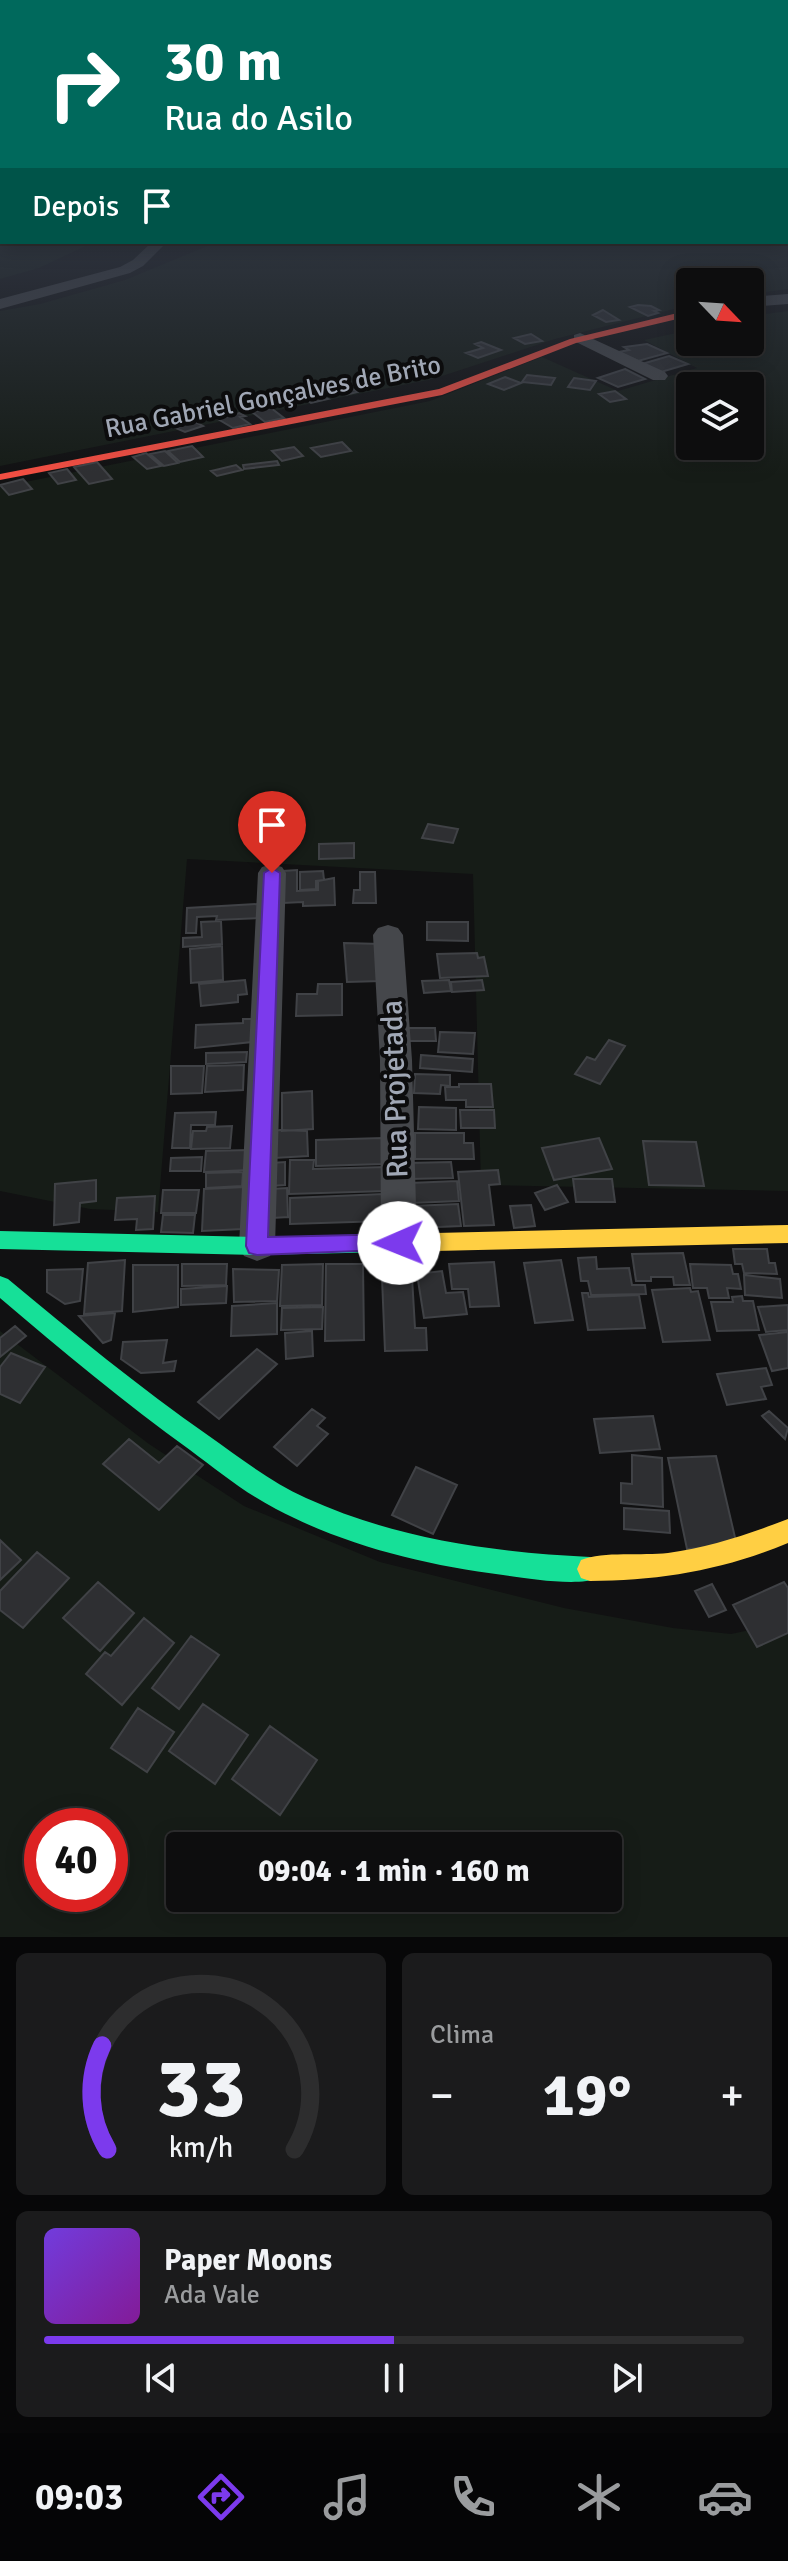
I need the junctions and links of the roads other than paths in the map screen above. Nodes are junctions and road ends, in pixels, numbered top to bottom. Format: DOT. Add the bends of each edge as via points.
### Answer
graph roads {
  1 [pos="39,293"];
  2 [pos="788,299"];
  3 [pos="764,301"];
  4 [pos="0,304"];
  5 [pos="676,317"];
  6 [pos="626,337"];
  7 [pos="588,342"];
  8 [pos="659,376"];
  9 [pos="0,477"];
  10 [pos="272,873"];
  11 [pos="388,935"];
  12 [pos="788,1234"];
  13 [pos="0,1240"];
  14 [pos="399,1243"];
  15 [pos="257,1246"];
  16 [pos="0,1285"];
  17 [pos="788,1531"];
  1 -- 4 [label="street"];
  2 -- 3 [label="street"];
  5 -- 7 [label="street, Rua Gabriel Gonçalves de Brito"];
  6 -- 7 [label="street"];
  7 -- 8 [label="street"];
  7 -- 9 [label="street, Rua Gabriel Gonçalves de Brito" via="520,360 442,392"];
  10 -- 15 [label="street"];
  11 -- 14 [label="street, Rua Projetada"];
  12 -- 14 [label="street"];
  13 -- 15 [label="street"];
  14 -- 15 [label="street"];
  16 -- 17 [label="street" via="202,1445 293,1505 364,1533 489,1563 644,1569 734,1555"];
}
